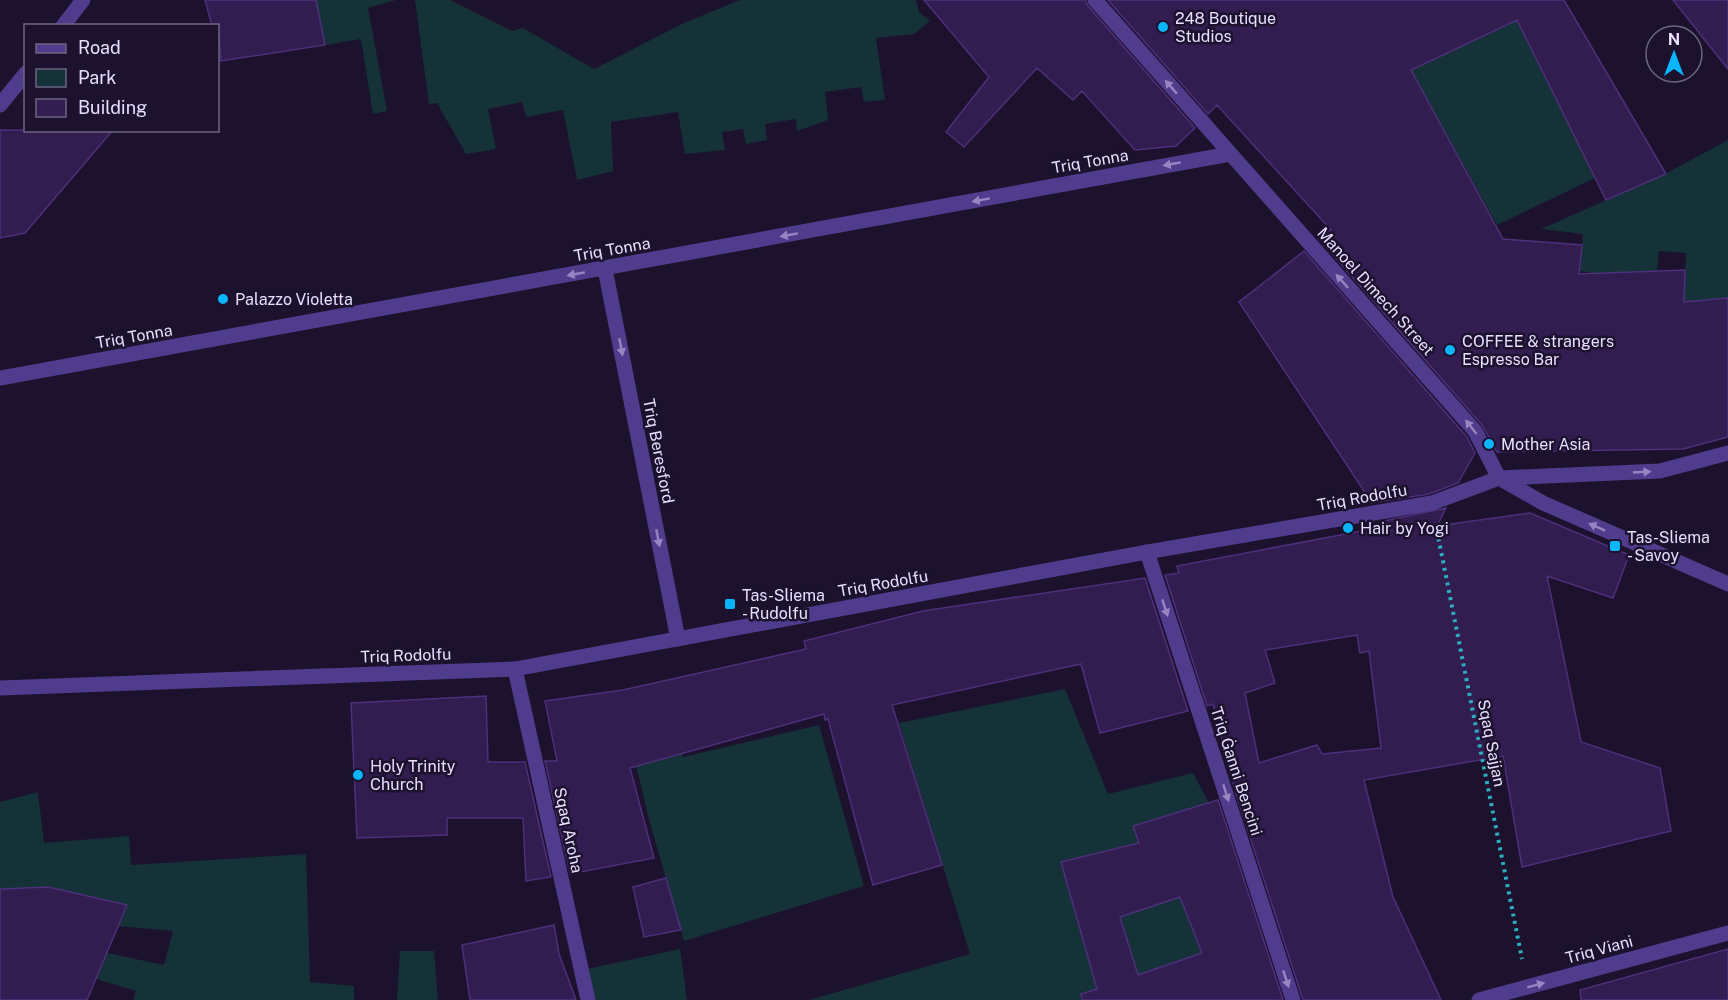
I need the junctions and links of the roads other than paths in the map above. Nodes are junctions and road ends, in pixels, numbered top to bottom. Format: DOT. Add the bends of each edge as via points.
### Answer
graph roads {
  1 [pos="83,0"];
  2 [pos="1095,0"];
  3 [pos="65,24"];
  4 [pos="24,75"];
  5 [pos="0,105"];
  6 [pos="1230,154"];
  7 [pos="605,269"];
  8 [pos="0,378"];
  9 [pos="1728,453"];
  10 [pos="1499,478"];
  11 [pos="1147,552"];
  12 [pos="1728,584"];
  13 [pos="678,639"];
  14 [pos="515,669"];
  15 [pos="0,688"];
  16 [pos="1728,933"];
  17 [pos="588,1000"];
  18 [pos="1293,1000"];
  19 [pos="1479,1000"];
  1 -- 3 [label="street"];
  6 -- 2 [label="street, Manoel Dimech Street, one-way"];
  4 -- 5 [label="street"];
  6 -- 7 [label="street, Triq Tonna, one-way"];
  10 -- 6 [label="street, Manoel Dimech Street, one-way" via="1475,430"];
  7 -- 8 [label="street, Triq Tonna, one-way"];
  7 -- 13 [label="street, Triq Beresford, one-way"];
  10 -- 9 [label="street, Triq Rodolfu, one-way" via="1660,471"];
  10 -- 11 [label="street, Triq Rodolfu" via="1432,503"];
  12 -- 10 [label="street, one-way" via="1543,503"];
  11 -- 13 [label="street, Triq Rodolfu"];
  11 -- 18 [label="street, Triq Ġanni Bencini, one-way"];
  13 -- 14 [label="street, Triq Rodolfu"];
  14 -- 15 [label="street, Triq Rodolfu"];
  14 -- 17 [label="street, Sqaq Aroha"];
  19 -- 16 [label="street, Triq Viani, one-way"];
}
